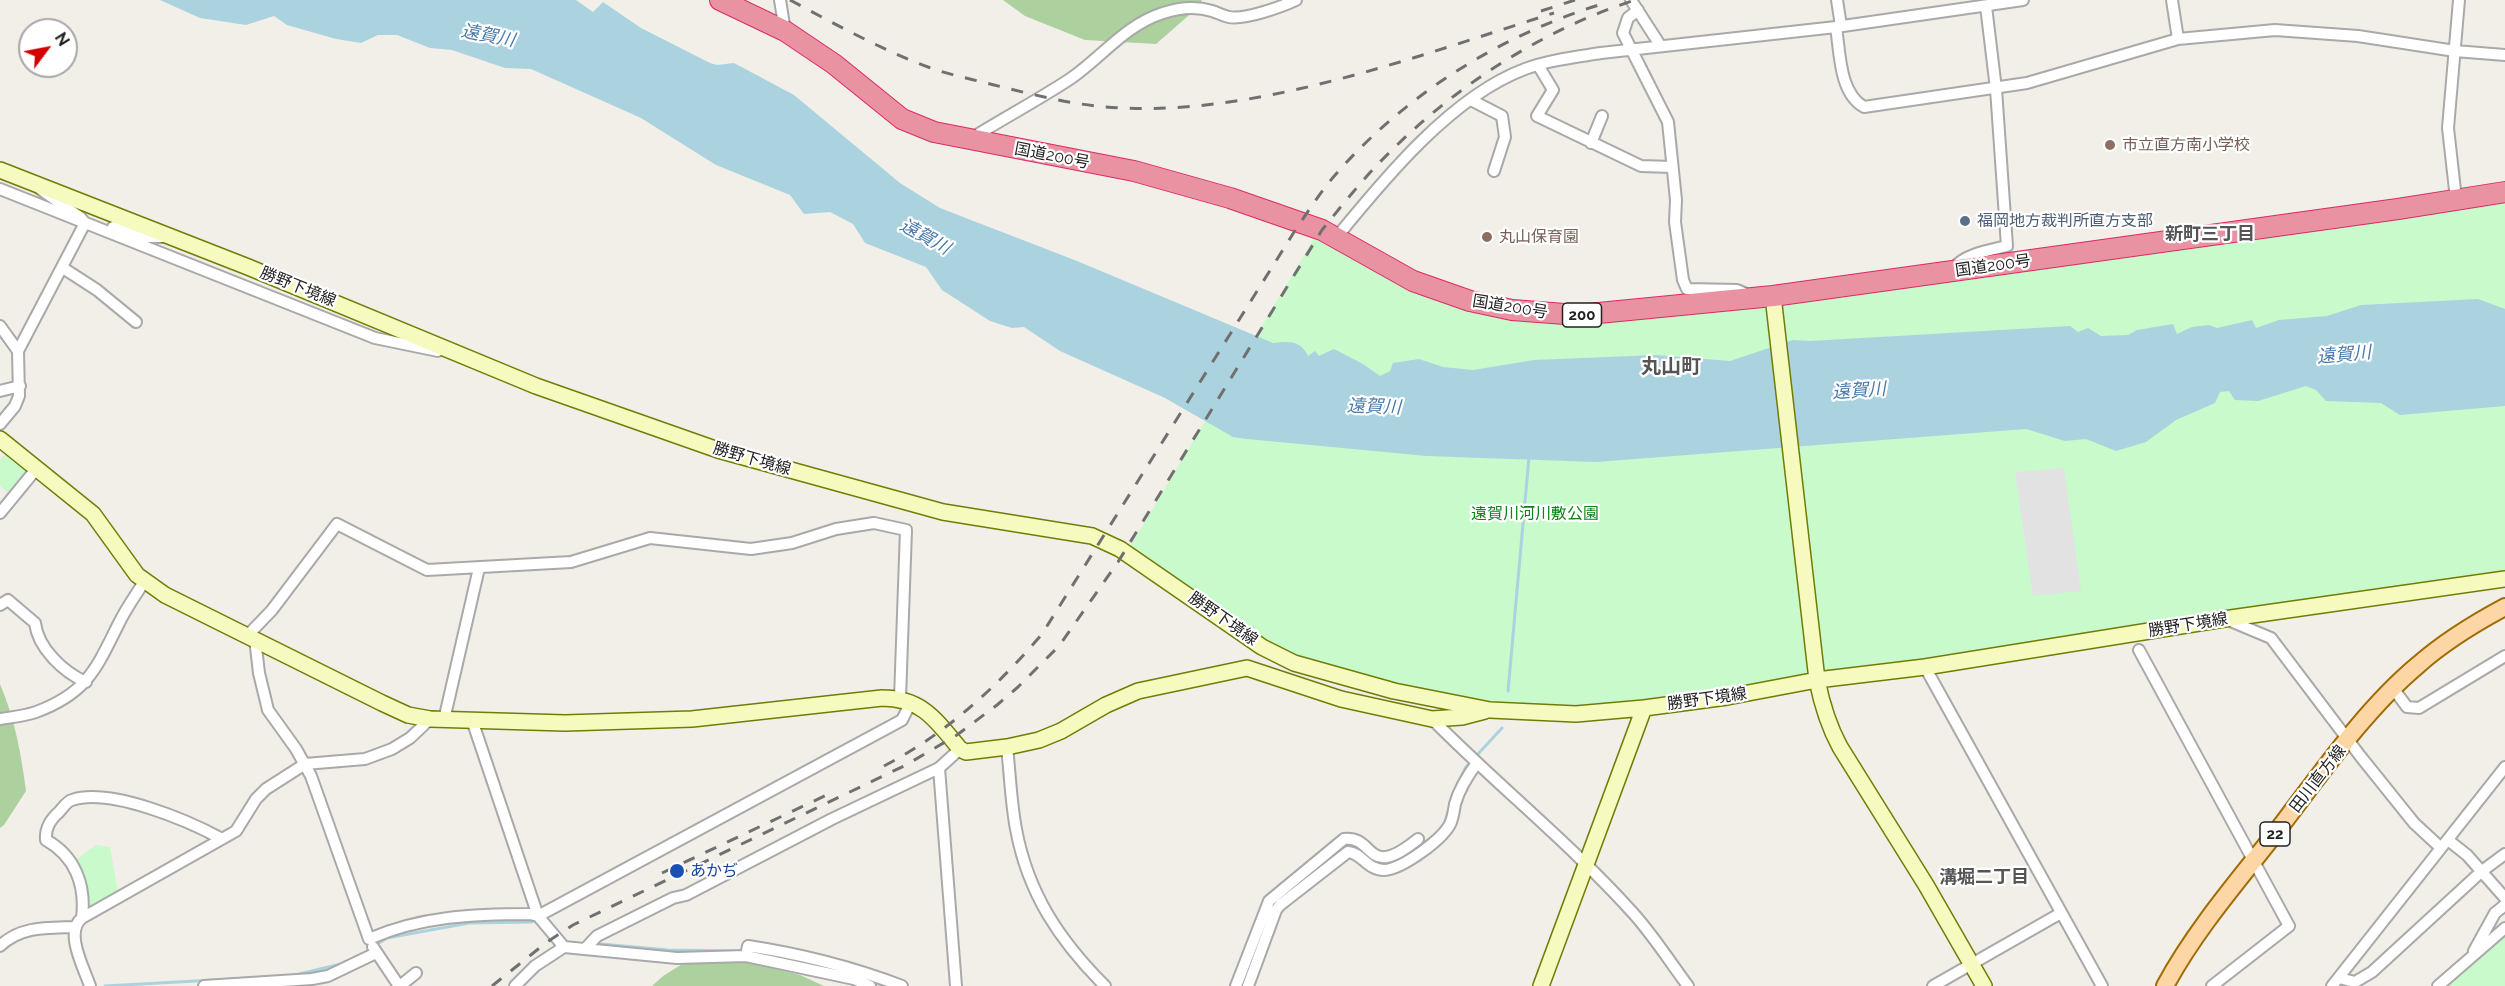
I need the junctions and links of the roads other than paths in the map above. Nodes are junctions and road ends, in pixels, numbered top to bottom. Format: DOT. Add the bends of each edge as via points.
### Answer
graph roads {
  1 [pos="720,0"];
  2 [pos="780,0"];
  3 [pos="1296,0"];
  4 [pos="1631,0"];
  5 [pos="1837,0"];
  6 [pos="2023,0"];
  7 [pos="2172,0"];
  8 [pos="2459,0"];
  9 [pos="1208,5"];
  10 [pos="1986,6"];
  11 [pos="1638,10"];
  12 [pos="1839,26"];
  13 [pos="785,31"];
  14 [pos="2178,39"];
  15 [pos="1660,45"];
  16 [pos="1630,49"];
  17 [pos="2455,51"];
  18 [pos="2505,55"];
  19 [pos="1538,65"];
  20 [pos="1996,89"];
  21 [pos="1471,100"];
  22 [pos="1602,116"];
  23 [pos="969,140"];
  24 [pos="1591,143"];
  25 [pos="1672,167"];
  26 [pos="0,170"];
  27 [pos="1494,171"];
  28 [pos="31,181"];
  29 [pos="0,189"];
  30 [pos="2505,192"];
  31 [pos="2456,199"];
  32 [pos="90,225"];
  33 [pos="169,236"];
  34 [pos="1336,238"];
  35 [pos="63,268"];
  36 [pos="1953,271"];
  37 [pos="1747,299"];
  38 [pos="1774,300"];
  39 [pos="136,322"];
  40 [pos="0,326"];
  41 [pos="18,351"];
  42 [pos="453,351"];
  43 [pos="20,386"];
  44 [pos="0,391"];
  45 [pos="0,423"];
  46 [pos="0,439"];
  47 [pos="37,468"];
  48 [pos="0,513"];
  49 [pos="479,568"];
  50 [pos="2505,579"];
  51 [pos="144,582"];
  52 [pos="0,605"];
  53 [pos="2505,607"];
  54 [pos="2224,619"];
  55 [pos="252,637"];
  56 [pos="2139,650"];
  57 [pos="2505,656"];
  58 [pos="1925,667"];
  59 [pos="1816,674"];
  60 [pos="86,682"];
  61 [pos="2393,688"];
  62 [pos="906,700"];
  63 [pos="1644,708"];
  64 [pos="1490,710"];
  65 [pos="0,719"];
  66 [pos="437,719"];
  67 [pos="1432,719"];
  68 [pos="472,720"];
  69 [pos="2349,740"];
  70 [pos="1007,747"];
  71 [pos="960,749"];
  72 [pos="1474,760"];
  73 [pos="304,764"];
  74 [pos="2505,767"];
  75 [pos="939,768"];
  76 [pos="222,839"];
  77 [pos="1418,839"];
  78 [pos="2444,844"];
  79 [pos="2505,854"];
  80 [pos="1408,855"];
  81 [pos="2254,860"];
  82 [pos="1586,867"];
  83 [pos="2482,871"];
  84 [pos="2505,898"];
  85 [pos="2505,905"];
  86 [pos="2061,913"];
  87 [pos="538,916"];
  88 [pos="82,918"];
  89 [pos="74,927"];
  90 [pos="2505,928"];
  91 [pos="0,946"];
  92 [pos="373,946"];
  93 [pos="564,947"];
  94 [pos="585,949"];
  95 [pos="747,953"];
  96 [pos="2470,958"];
  97 [pos="1972,964"];
  98 [pos="416,973"];
  99 [pos="2335,982"];
  100 [pos="90,986"];
  101 [pos="204,986"];
  102 [pos="399,986"];
  103 [pos="515,986"];
  104 [pos="870,986"];
  105 [pos="902,986"];
  106 [pos="956,986"];
  107 [pos="1106,986"];
  108 [pos="1236,986"];
  109 [pos="1248,986"];
  110 [pos="1541,986"];
  111 [pos="1688,986"];
  112 [pos="1934,986"];
  113 [pos="1984,986"];
  114 [pos="2102,986"];
  115 [pos="2165,986"];
  116 [pos="2212,986"];
  117 [pos="2438,986"];
  1 -- 13 [label="highway, 国道200号 / 200"];
  2 -- 13 [label="street"];
  3 -- 9 [label="street" via="1231,18"];
  4 -- 11 [label="street"];
  5 -- 12 [label="street"];
  6 -- 10 [label="street"];
  7 -- 14 [label="street"];
  8 -- 17 [label="street"];
  9 -- 23 [label="street" via="1142,21 1068,80"];
  10 -- 12 [label="street"];
  10 -- 20 [label="street"];
  11 -- 15 [label="street"];
  11 -- 16 [label="street" via="1628,18 1623,33"];
  12 -- 15 [label="street"];
  12 -- 20 [label="street" via="1844,77 1853,98 1864,107"];
  13 -- 23 [label="highway, 国道200号 / 200" via="834,64 902,119"];
  14 -- 17 [label="street" via="2275,30 2358,36"];
  14 -- 20 [label="street"];
  15 -- 16 [label="street"];
  16 -- 19 [label="street"];
  16 -- 25 [label="street" via="1668,122"];
  17 -- 18 [label="street"];
  17 -- 31 [label="street" via="2448,128"];
  19 -- 21 [label="street"];
  19 -- 24 [label="street" via="1553,90 1537,116"];
  20 -- 36 [label="street" via="2007,246 1959,262"];
  21 -- 27 [label="street" via="1502,116 1505,138"];
  21 -- 34 [label="street" via="1371,194"];
  22 -- 24 [label="street"];
  23 -- 34 [label="highway, 国道200号 / 200" via="1145,174 1230,198"];
  24 -- 25 [label="street" via="1641,166"];
  25 -- 37 [label="street" via="1675,222 1687,289 1737,290 1744,292"];
  26 -- 28 [label="main road, 勝野下境線"];
  28 -- 32 [label="street"];
  28 -- 33 [label="main road, 勝野下境線"];
  29 -- 32 [label="street"];
  30 -- 31 [label="highway, 国道200号 / 200"];
  31 -- 36 [label="highway, 国道200号 / 200"];
  32 -- 33 [label="street" via="147,237"];
  32 -- 35 [label="street"];
  32 -- 42 [label="street" via="375,338"];
  33 -- 42 [label="main road, 勝野下境線"];
  34 -- 37 [label="highway, 国道200号 / 200" via="1413,281 1470,301 1512,310 1578,315"];
  35 -- 39 [label="street"];
  35 -- 41 [label="street"];
  36 -- 38 [label="highway, 国道200号 / 200"];
  37 -- 38 [label="highway, 国道200号 / 200"];
  38 -- 59 [label="main road"];
  40 -- 41 [label="street"];
  41 -- 43 [label="street"];
  42 -- 64 [label="main road, 勝野下境線" via="536,386 728,453 943,512 1092,536 1120,549 1262,647 1294,663 1394,692"];
  43 -- 44 [label="street"];
  43 -- 45 [label="street" via="15,406"];
  46 -- 47 [label="main road"];
  47 -- 48 [label="street"];
  47 -- 51 [label="main road" via="93,514"];
  49 -- 55 [label="street" via="427,570 337,524"];
  49 -- 62 [label="street" via="571,562 650,538 751,549 874,523 906,530"];
  49 -- 66 [label="street"];
  50 -- 54 [label="main road, 勝野下境線"];
  51 -- 55 [label="main road"];
  51 -- 60 [label="street"];
  52 -- 60 [label="street" via="8,600 35,623 42,644 59,663"];
  53 -- 61 [label="main road, 田川直方線 / 22" via="2418,664"];
  54 -- 58 [label="main road, 勝野下境線"];
  54 -- 69 [label="street" via="2271,638"];
  55 -- 66 [label="main road" via="408,715"];
  55 -- 73 [label="street" via="268,710"];
  56 -- 81 [label="street"];
  57 -- 61 [label="street" via="2419,708 2408,707"];
  58 -- 59 [label="main road, 勝野下境線"];
  58 -- 86 [label="street"];
  59 -- 63 [label="main road, 勝野下境線" via="1727,697"];
  59 -- 97 [label="main road" via="1828,725"];
  60 -- 65 [label="street" via="35,713"];
  61 -- 69 [label="main road, 田川直方線 / 22"];
  62 -- 68 [label="main road" via="882,698 692,719 565,723"];
  62 -- 71 [label="main road" via="932,717"];
  62 -- 87 [label="street" via="902,720"];
  63 -- 64 [label="main road, 勝野下境線" via="1576,714"];
  63 -- 82 [label="main road"];
  64 -- 67 [label="main road"];
  66 -- 68 [label="main road"];
  66 -- 73 [label="street" via="383,753 365,759"];
  67 -- 70 [label="main road" via="1341,699 1247,668 1138,691 1061,731"];
  67 -- 72 [label="street"];
  68 -- 87 [label="street"];
  69 -- 78 [label="street" via="2414,823"];
  69 -- 81 [label="main road, 田川直方線 / 22"];
  70 -- 71 [label="main road" via="966,752"];
  70 -- 107 [label="street" via="1016,830 1029,879 1052,924 1076,957"];
  71 -- 75 [label="street"];
  72 -- 80 [label="street" via="1447,829"];
  72 -- 82 [label="street"];
  73 -- 76 [label="street" via="266,789 236,831"];
  73 -- 92 [label="street"];
  74 -- 78 [label="street"];
  75 -- 94 [label="street" via="597,936"];
  75 -- 106 [label="street"];
  76 -- 88 [label="street"];
  76 -- 88 [label="street" via="153,809 114,799 70,800 50,820 45,832 46,840 71,863 82,882"];
  77 -- 80 [label="street"];
  78 -- 83 [label="street"];
  78 -- 99 [label="street"];
  79 -- 83 [label="street"];
  80 -- 108 [label="street" via="1376,857 1355,840 1344,839 1269,901"];
  80 -- 109 [label="street" via="1398,867 1376,869 1348,852 1276,910"];
  81 -- 115 [label="main road, 田川直方線 / 22" via="2178,962"];
  81 -- 116 [label="street" via="2289,926"];
  82 -- 110 [label="main road"];
  82 -- 111 [label="street" via="1634,914"];
  83 -- 84 [label="street"];
  83 -- 99 [label="street" via="2372,972 2355,982"];
  85 -- 96 [label="street" via="2495,913"];
  86 -- 97 [label="street"];
  86 -- 114 [label="street"];
  87 -- 92 [label="street" via="481,914 436,919 387,930"];
  87 -- 93 [label="street"];
  88 -- 89 [label="street"];
  89 -- 91 [label="street" via="20,932"];
  89 -- 100 [label="street"];
  90 -- 96 [label="street"];
  92 -- 101 [label="street" via="328,976"];
  92 -- 102 [label="street"];
  93 -- 94 [label="street"];
  93 -- 103 [label="street" via="535,966"];
  94 -- 95 [label="street" via="677,958"];
  95 -- 104 [label="street"];
  95 -- 105 [label="street" via="785,952 862,971"];
  96 -- 117 [label="street"];
  97 -- 112 [label="street"];
  97 -- 113 [label="main road"];
  98 -- 102 [label="street"];
}
